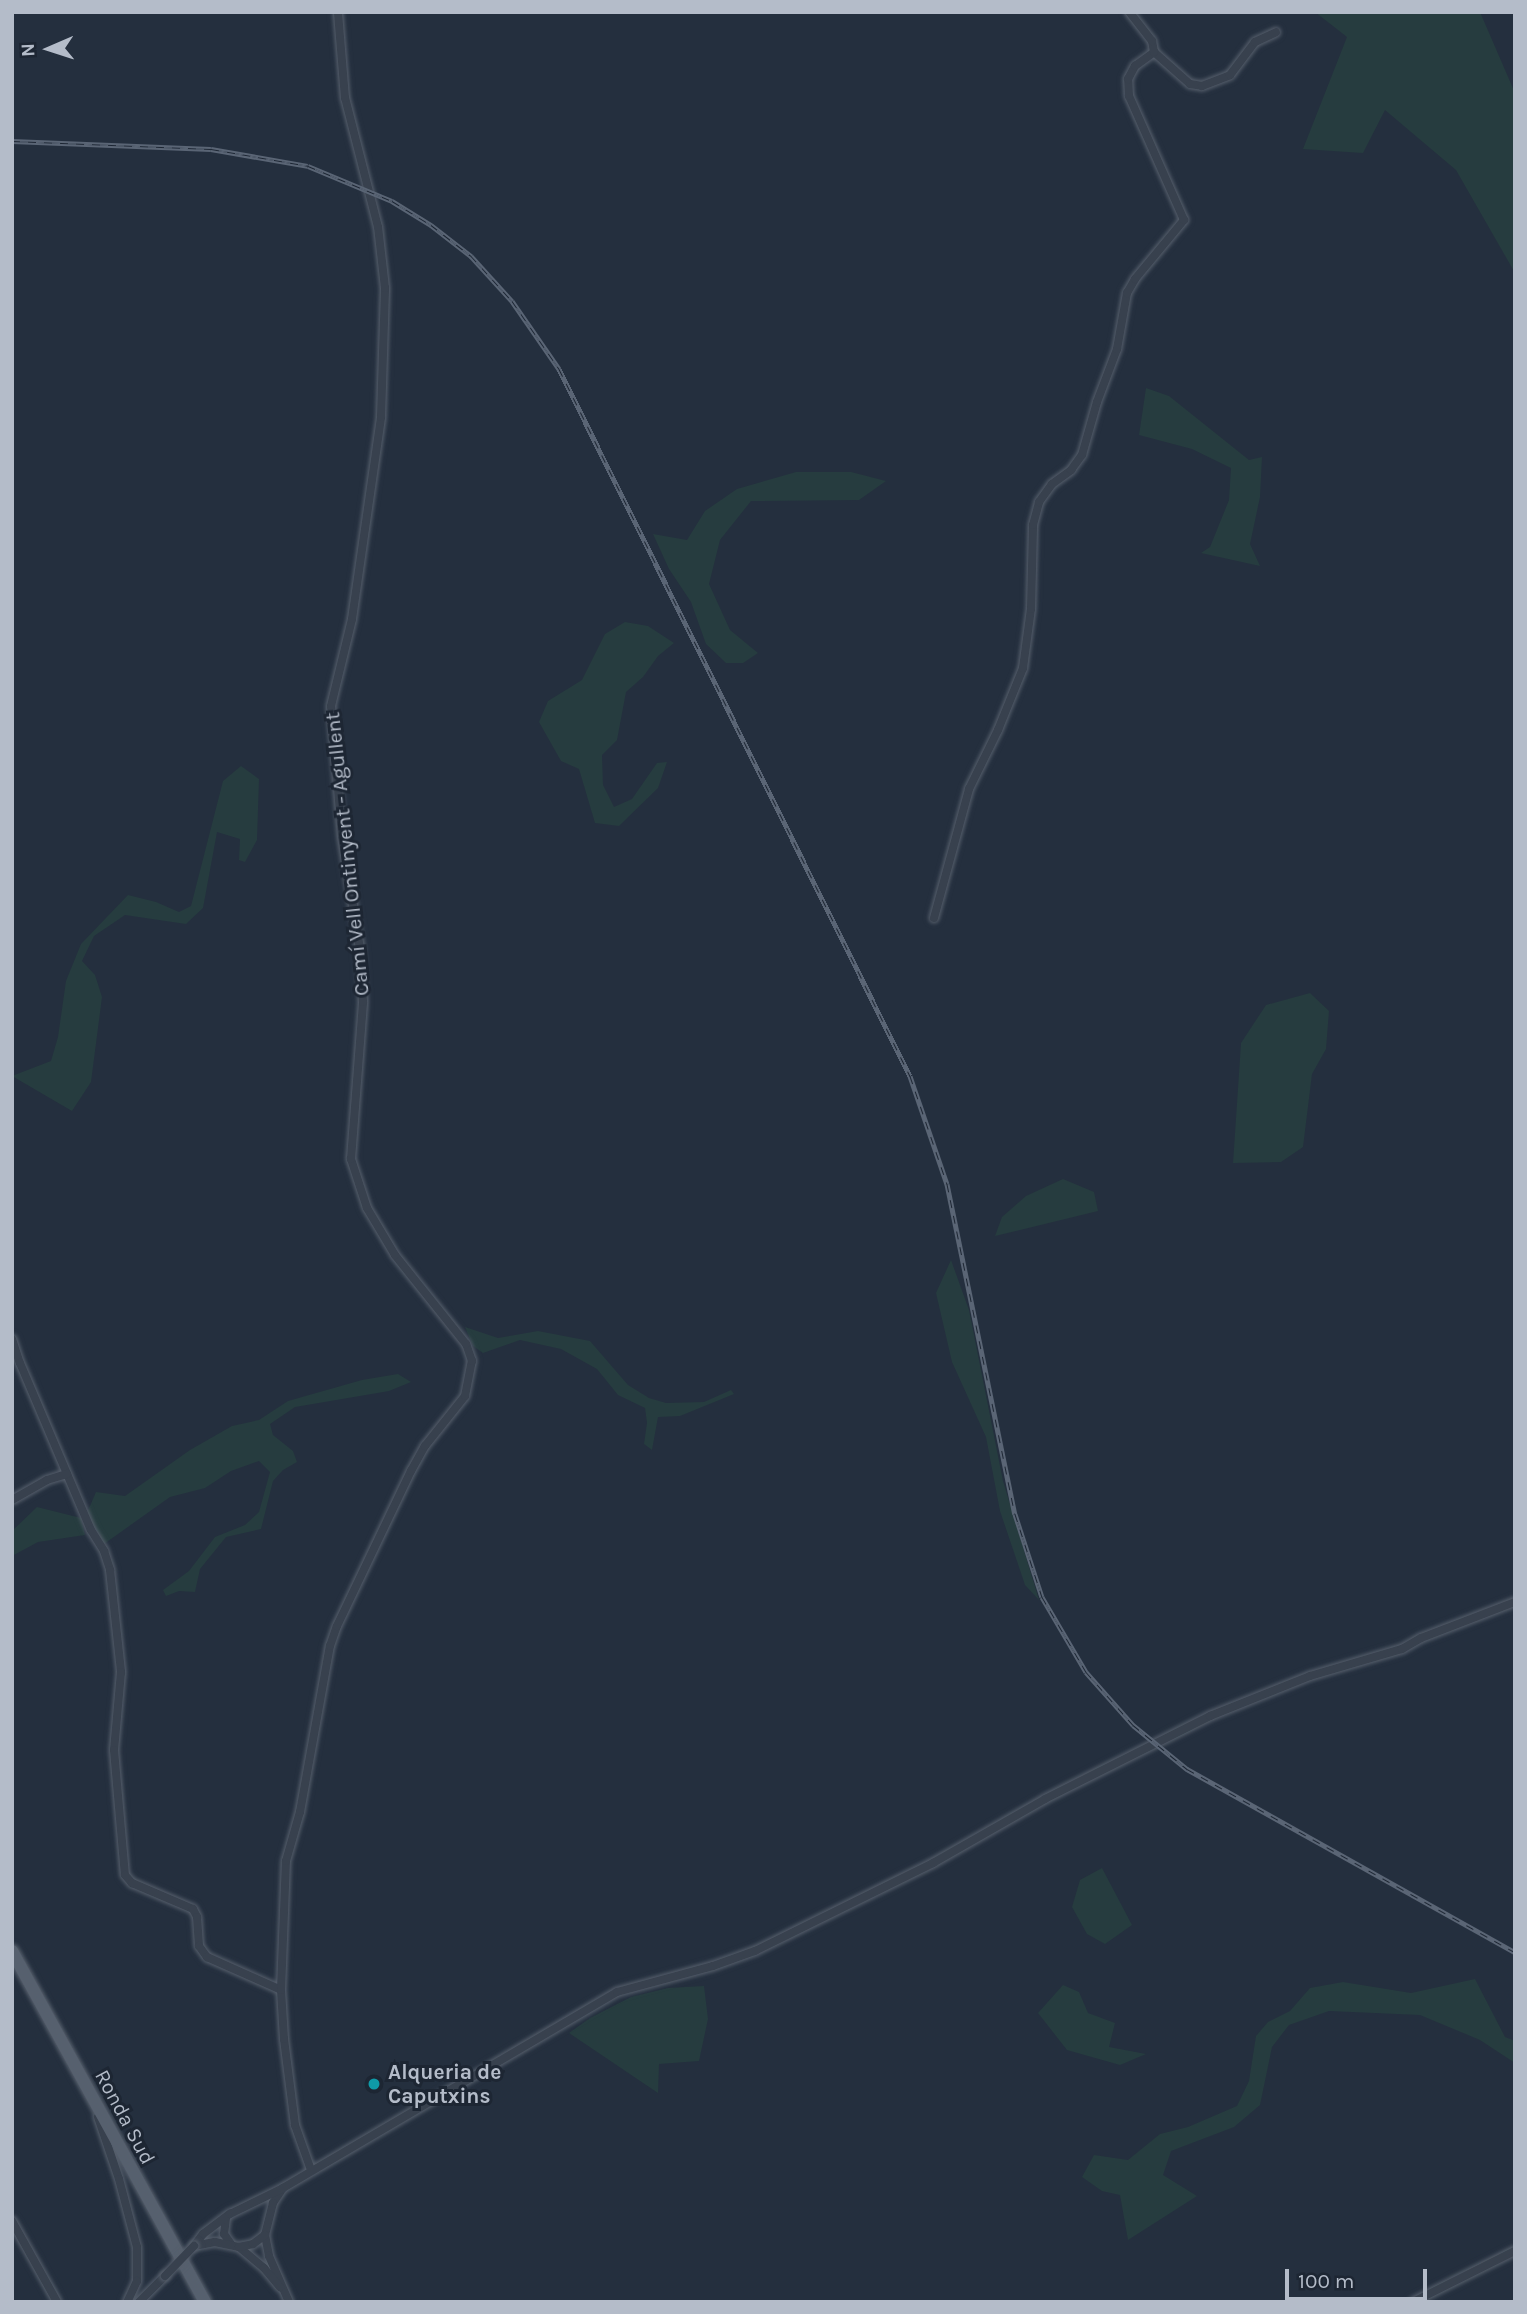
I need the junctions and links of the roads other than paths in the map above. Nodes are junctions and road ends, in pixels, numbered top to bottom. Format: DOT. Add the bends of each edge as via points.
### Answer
graph roads {
  1 [pos="338,12"];
  2 [pos="1129,12"];
  3 [pos="1276,32"];
  4 [pos="1154,52"];
  5 [pos="933,918"];
  6 [pos="12,1339"];
  7 [pos="67,1474"];
  8 [pos="12,1500"];
  9 [pos="1515,1602"];
  10 [pos="12,1951"];
  11 [pos="281,1990"];
  12 [pos="89,2091"];
  13 [pos="311,2170"];
  14 [pos="283,2188"];
  15 [pos="252,2203"];
  16 [pos="268,2215"];
  17 [pos="227,2217"];
  18 [pos="12,2221"];
  19 [pos="265,2235"];
  20 [pos="194,2246"];
  21 [pos="236,2246"];
  22 [pos="1515,2251"];
  23 [pos="282,2289"];
  24 [pos="57,2302"];
  25 [pos="127,2302"];
  26 [pos="139,2302"];
  27 [pos="205,2302"];
  28 [pos="289,2302"];
  29 [pos="1413,2302"];
  1 -- 11 [label="street, Camí Vell Ontinyent - Agullent" via="345,98 378,224 385,288 382,416 352,619 331,706 363,1002 351,1159 368,1209 396,1255 466,1343 472,1361 465,1396 411,1471 330,1646 300,1812 286,1861"];
  2 -- 4 [label="street" via="1152,41"];
  3 -- 4 [label="street" via="1255,41 1230,75 1202,86 1190,83"];
  4 -- 5 [label="street" via="1135,66 1128,79 1129,96 1184,220 1127,293 1117,349 1082,455 1039,502 1032,525 1031,609 1023,668 969,789"];
  6 -- 7 [label="street"];
  7 -- 8 [label="street"];
  7 -- 11 [label="street" via="110,1570 121,1672 114,1750 125,1875 132,1883 193,1909 199,1946 207,1957"];
  9 -- 13 [label="street" via="1402,1649 1310,1676 1210,1716 755,1951 617,1992"];
  10 -- 12 [label="main road, Ronda Sud"];
  11 -- 13 [label="street, Camí Vell Ontinyent - Agullent" via="287,2078 295,2125"];
  12 -- 25 [label="street" via="137,2247 136,2281"];
  12 -- 27 [label="main road, Ronda Sud"];
  13 -- 14 [label="street"];
  14 -- 15 [label="street"];
  14 -- 16 [label="street"];
  15 -- 16 [label="street"];
  15 -- 17 [label="street"];
  16 -- 19 [label="street"];
  17 -- 20 [label="street"];
  17 -- 21 [label="street" via="224,2234"];
  18 -- 24 [label="street"];
  19 -- 21 [label="street" via="253,2244"];
  19 -- 23 [label="street"];
  20 -- 21 [label="street" via="215,2242"];
  20 -- 26 [label="street, bridge"];
  21 -- 23 [label="street" via="264,2267"];
  22 -- 29 [label="street"];
  23 -- 28 [label="street"];
}
